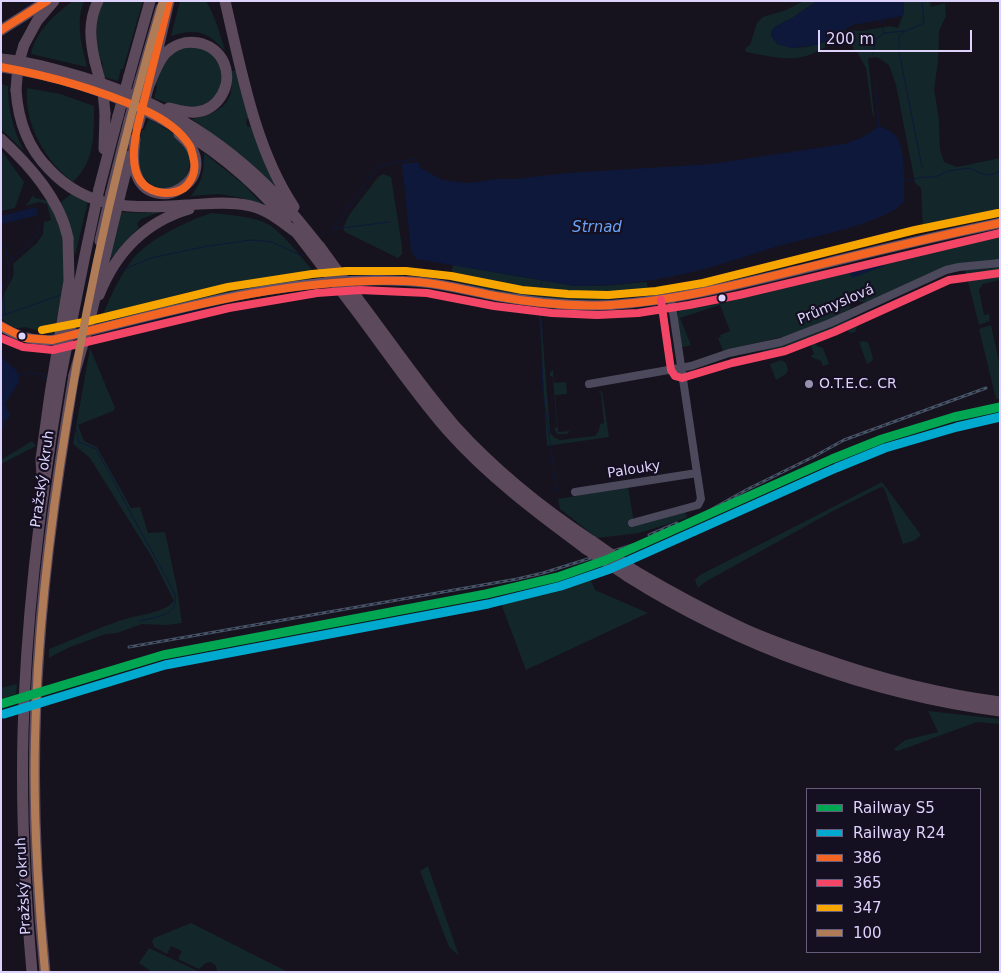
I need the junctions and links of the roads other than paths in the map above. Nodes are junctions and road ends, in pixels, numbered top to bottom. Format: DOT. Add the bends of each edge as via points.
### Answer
graph roads {
  1 [pos="47,1"];
  2 [pos="54,1"];
  3 [pos="98,1"];
  4 [pos="150,1"];
  5 [pos="163,1"];
  6 [pos="169,1"];
  7 [pos="220,1"];
  8 [pos="225,1"];
  9 [pos="1,30"];
  10 [pos="233,36"];
  11 [pos="1,59"];
  12 [pos="1,67"];
  13 [pos="144,83"];
  14 [pos="143,100"];
  15 [pos="160,118"];
  16 [pos="134,123"];
  17 [pos="1,138"];
  18 [pos="135,139"];
  19 [pos="103,174"];
  20 [pos="116,194"];
  21 [pos="210,203"];
  22 [pos="1000,223"];
  23 [pos="302,227"];
  24 [pos="1000,263"];
  25 [pos="671,299"];
  26 [pos="354,301"];
  27 [pos="89,324"];
  28 [pos="2,327"];
  29 [pos="681,368"];
  30 [pos="74,375"];
  31 [pos="589,384"];
  32 [pos="697,472"];
  33 [pos="575,492"];
  34 [pos="43,495"];
  35 [pos="632,523"];
  36 [pos="631,573"];
  37 [pos="1000,702"];
  38 [pos="1000,711"];
  39 [pos="32,966"];
  40 [pos="45,972"];
  1 -- 9 [label="highway"];
  2 -- 21 [label="highway, bridge" via="37,21 18,65 16,90 19,113 34,151 51,172 96,201 146,207"];
  3 -- 19 [label="highway, bridge" via="90,30 105,113"];
  4 -- 19 [label="highway, Pražský okruh, bridge"];
  5 -- 13 [label="highway, Pražský okruh"];
  6 -- 13 [label="highway"];
  7 -- 10 [label="highway"];
  8 -- 10 [label="highway"];
  10 -- 23 [label="highway" via="265,151"];
  11 -- 14 [label="highway" via="83,77"];
  12 -- 15 [label="highway" via="92,89"];
  13 -- 14 [label="highway" via="164,55 186,42 214,50 226,73 222,96 202,111 184,112"];
  13 -- 16 [label="highway, Pražský okruh, bridge"];
  14 -- 23 [label="highway" via="196,128 244,164 278,197"];
  15 -- 18 [label="highway" via="186,140 194,152 195,170 184,187 161,194 142,184 134,168"];
  15 -- 23 [label="highway" via="210,149"];
  16 -- 18 [label="highway"];
  16 -- 20 [label="highway, Pražský okruh"];
  17 -- 34 [label="highway, bridge" via="34,174 56,206 66,232 70,256 70,276 41,459"];
  18 -- 20 [label="highway"];
  19 -- 34 [label="highway, Pražský okruh, bridge" via="72,320"];
  20 -- 27 [label="highway, bridge"];
  20 -- 30 [label="highway, Pražský okruh, bridge" via="98,251"];
  21 -- 23 [label="highway" via="236,203 260,208"];
  21 -- 27 [label="highway, bridge" via="171,215 144,231 124,250 101,291"];
  22 -- 25 [label="main road"];
  23 -- 26 [label="highway, bridge"];
  23 -- 26 [label="highway, bridge" via="320,247"];
  24 -- 29 [label="street, Průmyslová" via="946,270 781,342"];
  25 -- 28 [label="main road" via="608,305 567,304 521,300 405,281 346,281 260,291 52,340 29,339"];
  25 -- 29 [label="street"];
  26 -- 36 [label="highway, bridge" via="455,425 485,456 589,545"];
  27 -- 30 [label="highway, bridge"];
  29 -- 31 [label="street"];
  29 -- 32 [label="street"];
  30 -- 40 [label="highway, Pražský okruh" via="48,555 36,703 36,842"];
  32 -- 33 [label="street, Palouky"];
  32 -- 35 [label="street" via="701,499 698,505"];
  34 -- 39 [label="highway, Pražský okruh" via="29,625 22,742 24,843"];
  36 -- 37 [label="highway" via="741,628 794,649 889,680"];
  36 -- 38 [label="highway" via="675,604 793,658 886,688"];
}
